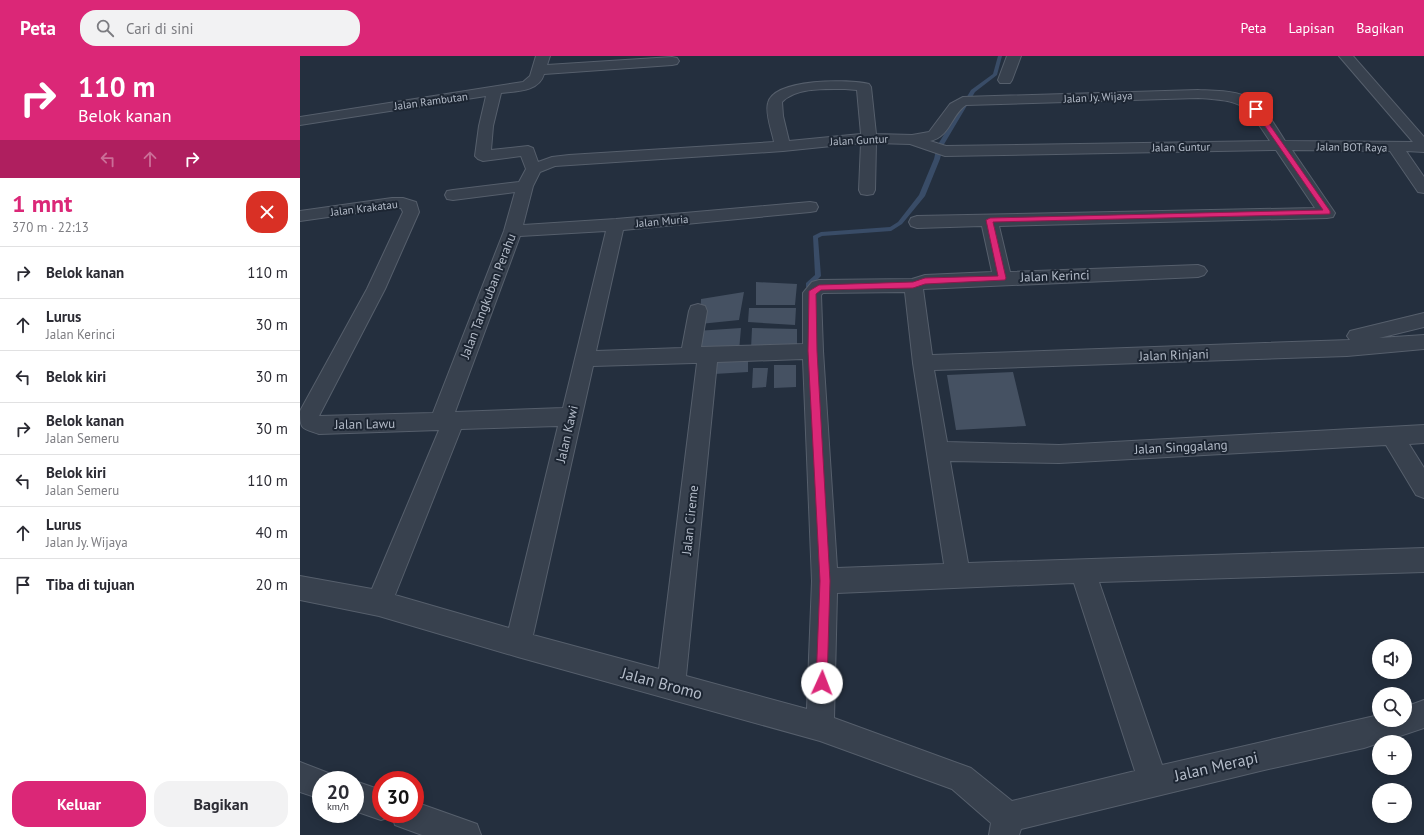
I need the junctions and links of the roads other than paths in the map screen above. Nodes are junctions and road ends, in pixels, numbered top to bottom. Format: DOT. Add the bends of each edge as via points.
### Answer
graph roads {
  1 [pos="543,56"];
  2 [pos="1014,56"];
  3 [pos="1346,56"];
  4 [pos="672,61"];
  5 [pos="539,70"];
  6 [pos="1005,80"];
  7 [pos="494,92"];
  8 [pos="300,121"];
  9 [pos="869,138"];
  10 [pos="912,140"];
  11 [pos="1280,145"];
  12 [pos="783,146"];
  13 [pos="1424,146"];
  14 [pos="1395,147"];
  15 [pos="534,169"];
  16 [pos="525,186"];
  17 [pos="1424,188"];
  18 [pos="867,190"];
  19 [pos="453,195"];
  20 [pos="810,207"];
  21 [pos="300,216"];
  22 [pos="990,220"];
  23 [pos="917,222"];
  24 [pos="616,225"];
  25 [pos="513,231"];
  26 [pos="1198,271"];
  27 [pos="1002,278"];
  28 [pos="913,285"];
  29 [pos="376,289"];
  30 [pos="698,311"];
  31 [pos="1424,320"];
  32 [pos="1424,342"];
  33 [pos="1347,348"];
  34 [pos="813,351"];
  35 [pos="699,355"];
  36 [pos="584,359"];
  37 [pos="923,363"];
  38 [pos="571,417"];
  39 [pos="446,422"];
  40 [pos="1424,434"];
  41 [pos="1392,436"];
  42 [pos="938,451"];
  43 [pos="1424,488"];
  44 [pos="1424,560"];
  45 [pos="1084,572"];
  46 [pos="958,575"];
  47 [pos="825,581"];
  48 [pos="300,588"];
  49 [pos="379,603"];
  50 [pos="518,644"];
  51 [pos="672,685"];
  52 [pos="1424,714"];
  53 [pos="820,727"];
  54 [pos="300,777"];
  55 [pos="312,781"];
  56 [pos="1153,781"];
  57 [pos="424,820"];
  58 [pos="1006,826"];
  59 [pos="466,835"];
  1 -- 5 [label="street, Jalan Rambutan"];
  2 -- 6 [label="street"];
  3 -- 13 [label="street"];
  4 -- 5 [label="street"];
  5 -- 7 [label="street, Jalan Rambutan" via="531,83"];
  7 -- 8 [label="street, Jalan Rambutan"];
  7 -- 15 [label="street" via="486,126 483,156 528,151"];
  9 -- 10 [label="street, Jalan Guntur"];
  9 -- 12 [label="street, Jalan Guntur"];
  9 -- 12 [label="street" via="864,87 849,84 803,88 780,95 775,100"];
  9 -- 18 [label="street"];
  10 -- 11 [label="street, Jalan Guntur" via="938,149"];
  10 -- 11 [label="street, Jalan Jy. Wijaya" via="934,136 956,104 969,101 1198,94 1230,96 1242,100 1256,109"];
  11 -- 14 [label="street, Jalan BOT Raya"];
  11 -- 22 [label="street, Jalan Jy. Wijaya" via="1328,213"];
  12 -- 15 [label="street, Jalan Guntur" via="569,160 552,162"];
  13 -- 14 [label="street, Jalan BOT Raya"];
  14 -- 17 [label="street"];
  15 -- 16 [label="street, Jalan Tangkuban Perahu"];
  16 -- 19 [label="street"];
  16 -- 25 [label="street, Jalan Tangkuban Perahu"];
  20 -- 24 [label="street, Jalan Muria"];
  21 -- 29 [label="street, Jalan Krakatau" via="392,203 410,206 411,212"];
  22 -- 23 [label="street"];
  22 -- 27 [label="street"];
  24 -- 25 [label="street, Jalan Muria"];
  24 -- 36 [label="street, Jalan Kawi"];
  25 -- 39 [label="street, Jalan Tangkuban Perahu"];
  26 -- 27 [label="street, Jalan Kerinci"];
  27 -- 28 [label="street, Jalan Kerinci" via="925,281"];
  28 -- 34 [label="street, Jalan Kerinci" via="819,287 812,293"];
  28 -- 37 [label="street"];
  29 -- 39 [label="street, Jalan Lawu" via="308,419 319,425"];
  30 -- 35 [label="street, Jalan Cireme"];
  31 -- 33 [label="street" via="1342,340"];
  32 -- 33 [label="street, Jalan Rinjani"];
  33 -- 37 [label="street, Jalan Rinjani"];
  34 -- 35 [label="street"];
  34 -- 47 [label="street"];
  35 -- 36 [label="street"];
  35 -- 51 [label="street, Jalan Cireme"];
  36 -- 38 [label="street, Jalan Kawi"];
  37 -- 42 [label="street"];
  38 -- 39 [label="street, Jalan Lawu"];
  38 -- 50 [label="street, Jalan Kawi"];
  39 -- 49 [label="street, Jalan Tangkuban Perahu"];
  40 -- 41 [label="street, Jalan Singgalang"];
  41 -- 42 [label="street, Jalan Singgalang" via="1059,454"];
  41 -- 43 [label="street"];
  42 -- 46 [label="street"];
  44 -- 45 [label="street"];
  45 -- 46 [label="street"];
  45 -- 56 [label="street"];
  46 -- 47 [label="street"];
  47 -- 53 [label="street"];
  48 -- 49 [label="street, Jalan Bromo"];
  49 -- 50 [label="street, Jalan Bromo"];
  50 -- 51 [label="street, Jalan Bromo"];
  51 -- 53 [label="street, Jalan Bromo"];
  52 -- 56 [label="street, Jalan Merapi" via="1362,733"];
  53 -- 58 [label="street, Jalan Bromo" via="961,778"];
  54 -- 55 [label="street"];
  56 -- 58 [label="street, Jalan Merapi"];
  57 -- 59 [label="street"];
}
